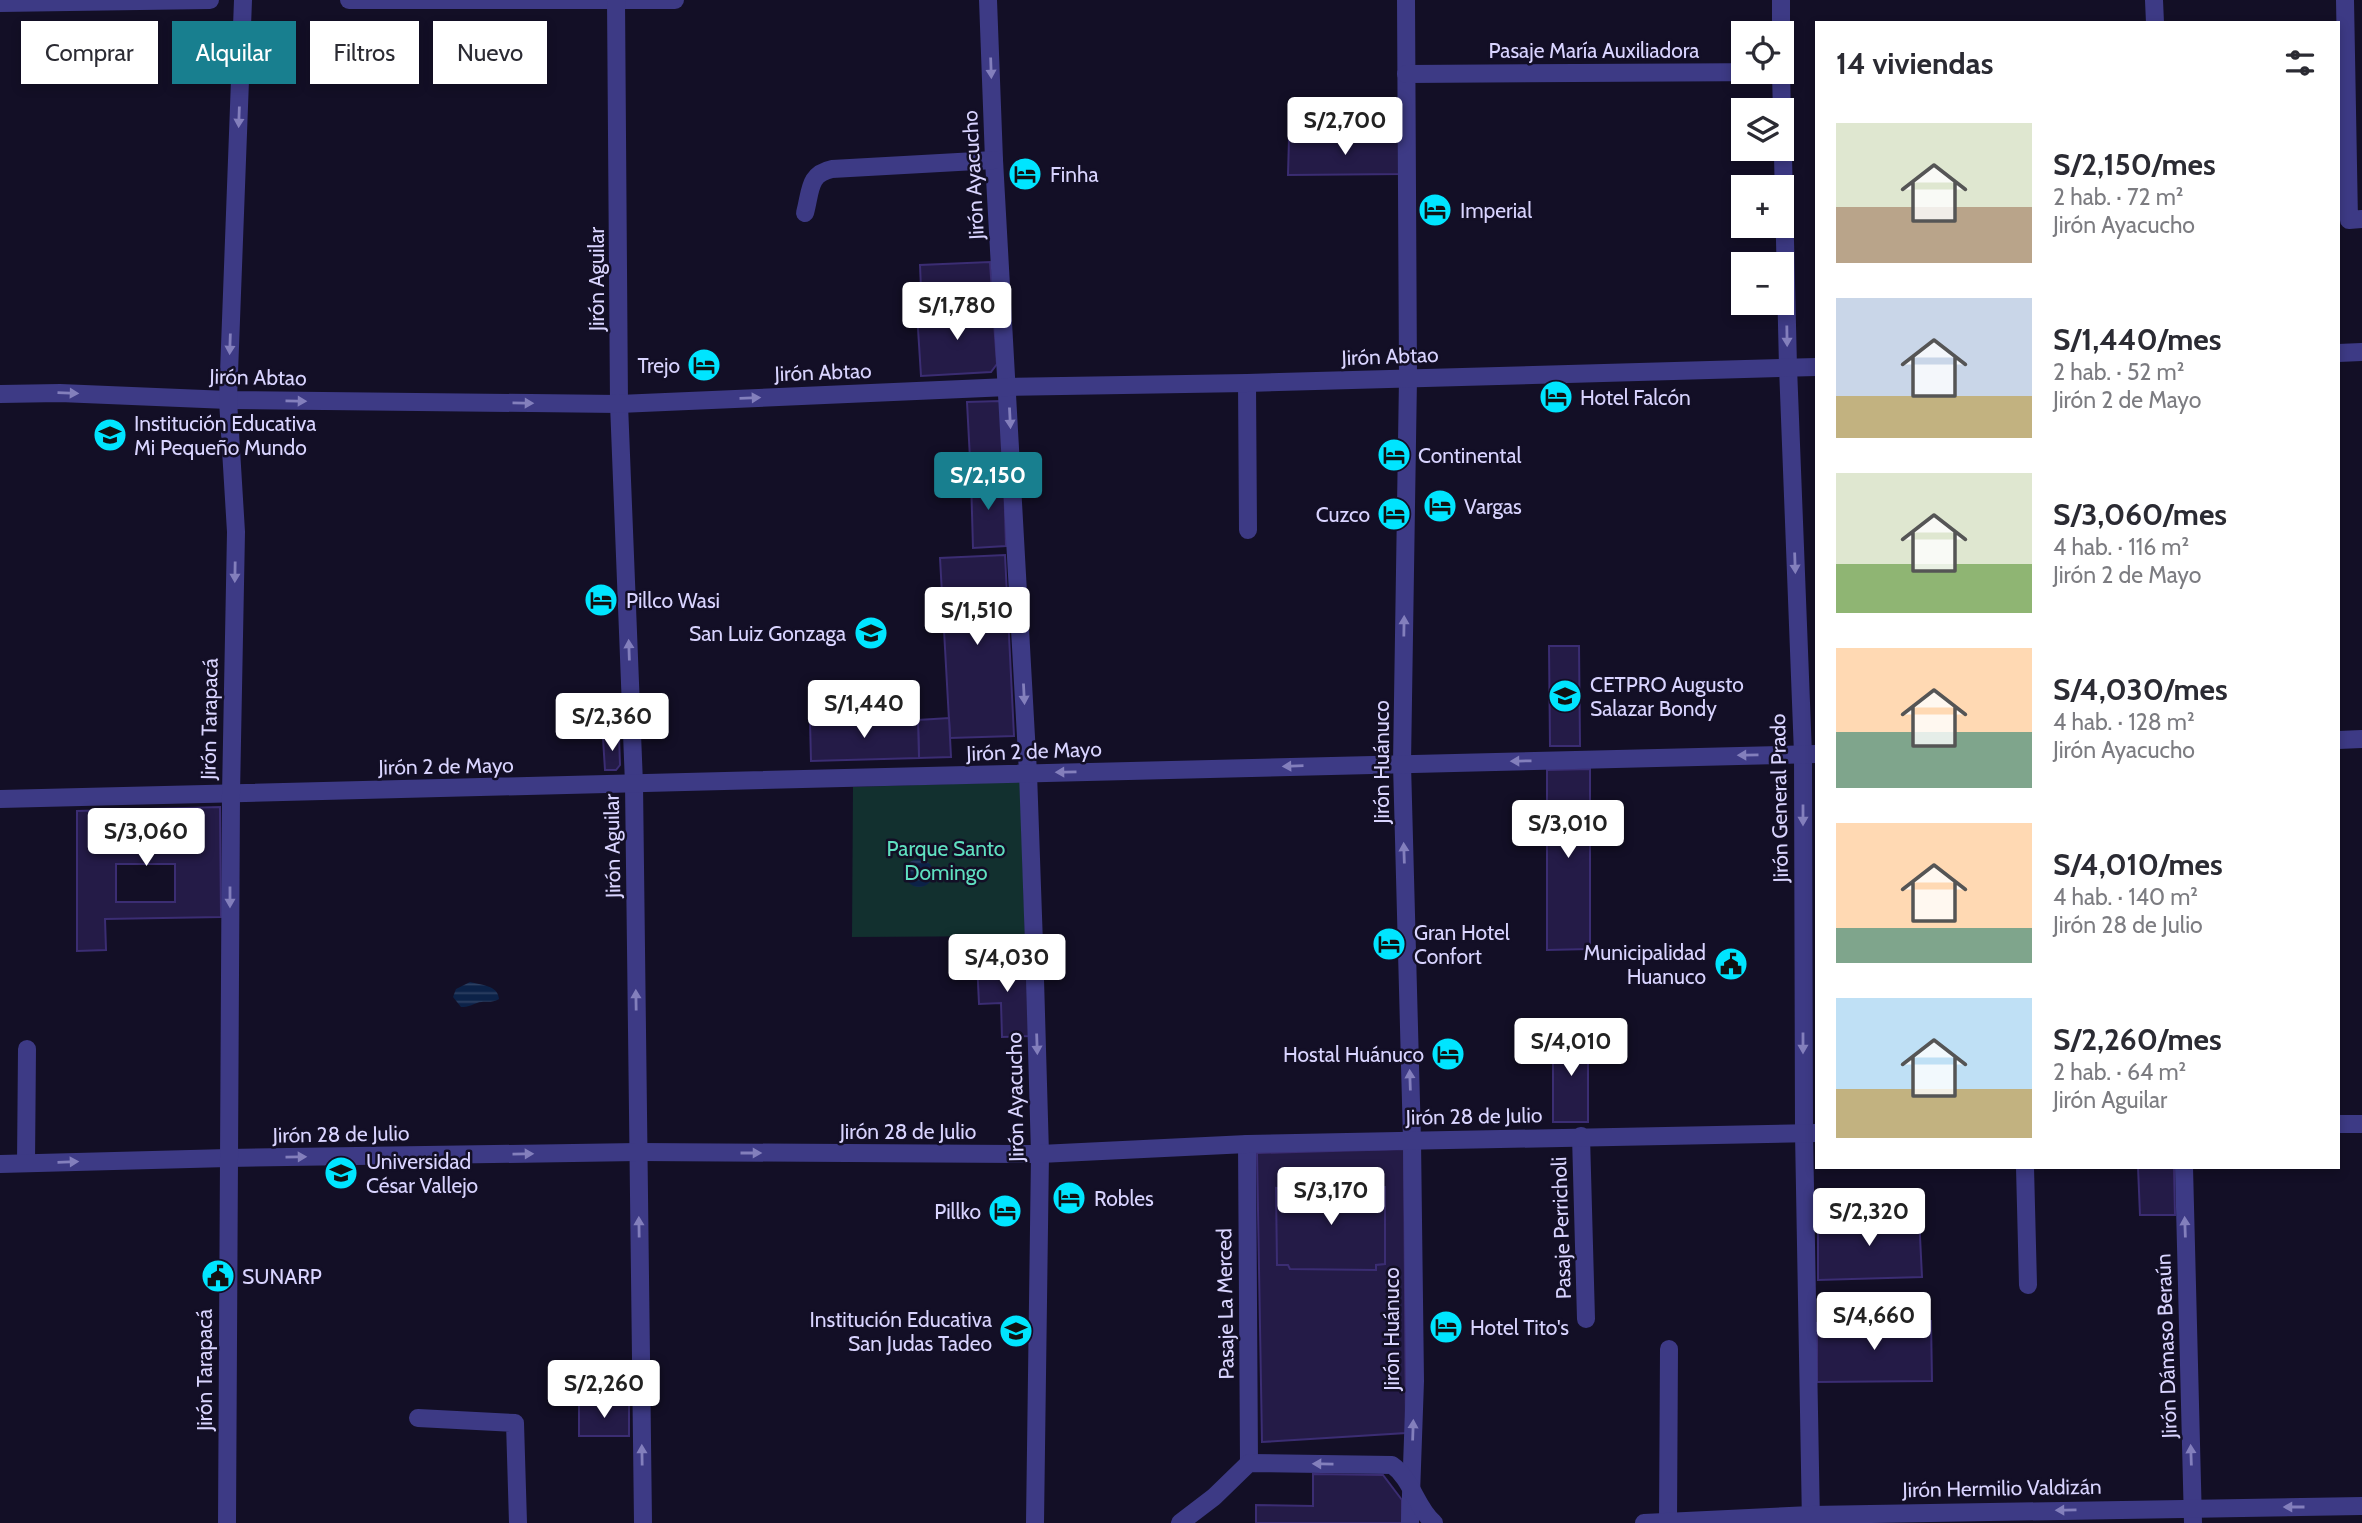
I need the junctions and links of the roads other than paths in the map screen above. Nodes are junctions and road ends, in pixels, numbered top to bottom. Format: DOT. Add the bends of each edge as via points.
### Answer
graph roads {
  1 [pos="210,0"];
  2 [pos="243,0"];
  3 [pos="349,0"];
  4 [pos="675,0"];
  5 [pos="988,0"];
  6 [pos="1406,0"];
  7 [pos="1781,0"];
  8 [pos="2154,0"];
  9 [pos="2345,0"];
  10 [pos="616,1"];
  11 [pos="0,3"];
  12 [pos="1781,21"];
  13 [pos="2155,21"];
  14 [pos="1731,72"];
  15 [pos="1406,74"];
  16 [pos="1781,84"];
  17 [pos="994,160"];
  18 [pos="805,213"];
  19 [pos="2362,219"];
  20 [pos="2362,352"];
  21 [pos="2340,353"];
  22 [pos="1787,367"];
  23 [pos="1815,367"];
  24 [pos="1408,378"];
  25 [pos="1247,383"];
  26 [pos="1008,387"];
  27 [pos="0,394"];
  28 [pos="228,400"];
  29 [pos="619,404"];
  30 [pos="1248,530"];
  31 [pos="2362,739"];
  32 [pos="2340,740"];
  33 [pos="1810,754"];
  34 [pos="1402,764"];
  35 [pos="1028,773"];
  36 [pos="634,784"];
  37 [pos="231,794"];
  38 [pos="0,799"];
  39 [pos="27,1049"];
  40 [pos="2340,1124"];
  41 [pos="2362,1124"];
  42 [pos="1810,1133"];
  43 [pos="1581,1136"];
  44 [pos="1412,1140"];
  45 [pos="1247,1144"];
  46 [pos="638,1153"];
  47 [pos="1040,1154"];
  48 [pos="228,1158"];
  49 [pos="26,1163"];
  50 [pos="0,1164"];
  51 [pos="2025,1169"];
  52 [pos="2184,1169"];
  53 [pos="2028,1285"];
  54 [pos="1586,1319"];
  55 [pos="1669,1349"];
  56 [pos="418,1418"];
  57 [pos="1250,1463"];
  58 [pos="1410,1490"];
  59 [pos="2362,1506"];
  60 [pos="2193,1515"];
  61 [pos="1811,1519"];
  62 [pos="1668,1522"];
  63 [pos="227,1523"];
  64 [pos="518,1523"];
  65 [pos="643,1523"];
  66 [pos="1035,1523"];
  67 [pos="1180,1523"];
  68 [pos="1410,1523"];
  69 [pos="1434,1523"];
  70 [pos="1644,1523"];
  1 -- 11 [label="street"];
  2 -- 28 [label="street, Jirón Tarapacá, one-way"];
  3 -- 10 [label="street"];
  4 -- 10 [label="street"];
  5 -- 17 [label="street, Jirón Ayacucho, one-way"];
  6 -- 15 [label="street, Jirón Huánuco"];
  7 -- 12 [label="street"];
  8 -- 13 [label="street"];
  9 -- 19 [label="street" via="2349,220"];
  10 -- 29 [label="street, Jirón Aguilar"];
  14 -- 15 [label="street, Pasaje María Auxiliadora"];
  15 -- 24 [label="street, Jirón Huánuco"];
  16 -- 22 [label="street, Jirón General Prado, one-way"];
  17 -- 18 [label="street" via="820,171 814,177"];
  17 -- 26 [label="street, Jirón Ayacucho"];
  20 -- 21 [label="street"];
  22 -- 23 [label="street, Jirón Abtao"];
  22 -- 24 [label="street, Jirón Abtao"];
  22 -- 33 [label="street, Jirón General Prado, one-way"];
  24 -- 25 [label="street, Jirón Abtao"];
  34 -- 24 [label="street, Jirón Huánuco, one-way"];
  25 -- 26 [label="street, Jirón Abtao"];
  25 -- 30 [label="street"];
  29 -- 26 [label="street, Jirón Abtao, one-way"];
  26 -- 35 [label="street, Jirón Ayacucho, one-way"];
  27 -- 28 [label="street, Jirón Abtao, one-way"];
  28 -- 29 [label="street, Jirón Abtao, one-way"];
  28 -- 37 [label="street, Jirón Tarapacá, one-way" via="236,531"];
  36 -- 29 [label="street, Jirón Aguilar, one-way"];
  31 -- 32 [label="street"];
  33 -- 34 [label="street, Jirón 2 de Mayo, one-way"];
  33 -- 42 [label="street, Jirón General Prado, one-way"];
  34 -- 35 [label="street, Jirón 2 de Mayo, one-way"];
  44 -- 34 [label="street, Jirón Huánuco, one-way"];
  35 -- 36 [label="street, Jirón 2 de Mayo"];
  35 -- 47 [label="street, Jirón Ayacucho, one-way"];
  36 -- 37 [label="street, Jirón 2 de Mayo"];
  46 -- 36 [label="street, Jirón Aguilar, one-way"];
  37 -- 38 [label="street, Jirón 2 de Mayo"];
  37 -- 48 [label="street, Jirón Tarapacá, one-way"];
  39 -- 49 [label="street"];
  40 -- 41 [label="street"];
  42 -- 43 [label="street, Jirón 28 de Julio"];
  42 -- 61 [label="street, Jirón General Prado"];
  43 -- 44 [label="street, Jirón 28 de Julio"];
  43 -- 54 [label="street, Pasaje Perricholi"];
  44 -- 45 [label="street, Jirón 28 de Julio"];
  58 -- 44 [label="street, Jirón Huánuco, one-way" via="1415,1381"];
  45 -- 47 [label="street, Jirón 28 de Julio"];
  45 -- 57 [label="street, Pasaje La Merced"];
  46 -- 47 [label="street, Jirón 28 de Julio, one-way"];
  48 -- 46 [label="street, Jirón 28 de Julio, one-way"];
  65 -- 46 [label="street, Jirón Aguilar, one-way"];
  47 -- 66 [label="street, Jirón Ayacucho"];
  49 -- 48 [label="street, Jirón 28 de Julio, one-way"];
  48 -- 63 [label="street, Jirón Tarapacá"];
  49 -- 50 [label="street, Jirón 28 de Julio"];
  51 -- 53 [label="street"];
  60 -- 52 [label="street, Jirón Dámaso Beraún, one-way"];
  55 -- 62 [label="street"];
  56 -- 64 [label="street" via="515,1423"];
  58 -- 57 [label="street, one-way" via="1392,1465"];
  57 -- 67 [label="street"];
  58 -- 68 [label="street, Jirón Huánuco"];
  58 -- 69 [label="street"];
  59 -- 60 [label="street, Jirón Hermilio Valdizán, one-way"];
  60 -- 61 [label="street, Jirón Hermilio Valdizán, one-way"];
  61 -- 62 [label="street, Jirón Hermilio Valdizán"];
  62 -- 70 [label="street, Jirón Hermilio Valdizán"];
}
